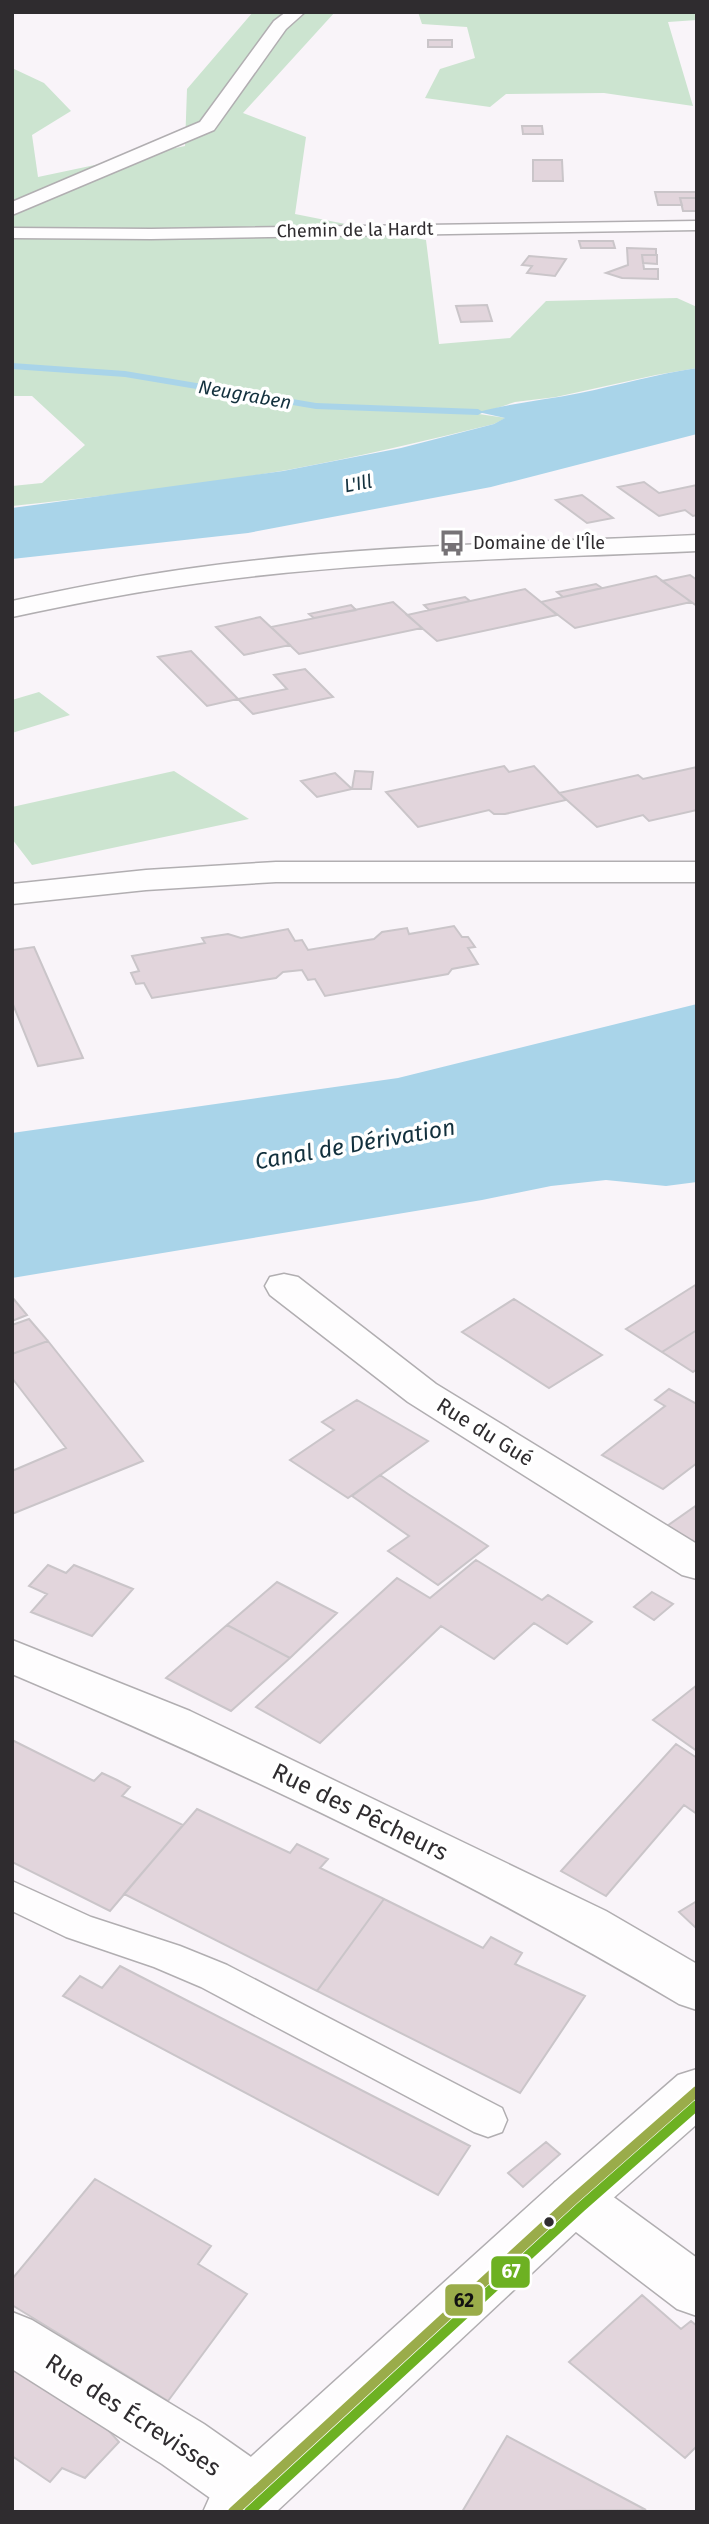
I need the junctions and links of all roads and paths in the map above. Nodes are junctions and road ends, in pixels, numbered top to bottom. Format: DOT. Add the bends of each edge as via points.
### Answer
graph roads {
  1 [pos="297,12"];
  2 [pos="12,209"];
  3 [pos="697,225"];
  4 [pos="12,233"];
  5 [pos="697,543"];
  6 [pos="12,609"];
  7 [pos="697,872"];
  8 [pos="12,894"];
  9 [pos="284,1286"];
  10 [pos="697,1564"];
  11 [pos="12,1656"];
  12 [pos="12,1895"];
  13 [pos="697,1989"];
  14 [pos="697,2091"];
  15 [pos="488,2120"];
  16 [pos="574,2199"];
  17 [pos="697,2291"];
  18 [pos="12,2338"];
  19 [pos="243,2502"];
  1 -- 2 [label="street" via="280,24 206,126"];
  3 -- 4 [label="lane, Chemin de la Hardt"];
  5 -- 6 [label="street" via="300,566 136,584"];
  7 -- 8 [label="street" via="276,872"];
  9 -- 10 [label="street, Rue du Gué" via="422,1393"];
  11 -- 13 [label="street, Rue des Pêcheurs" via="174,1723 360,1812 588,1925"];
  12 -- 15 [label="lane" via="79,1927 214,1976"];
  14 -- 16 [label="street"];
  16 -- 17 [label="street"];
  16 -- 19 [label="street"];
  18 -- 19 [label="street, Rue des Écrevisses" via="183,2444"];
}
